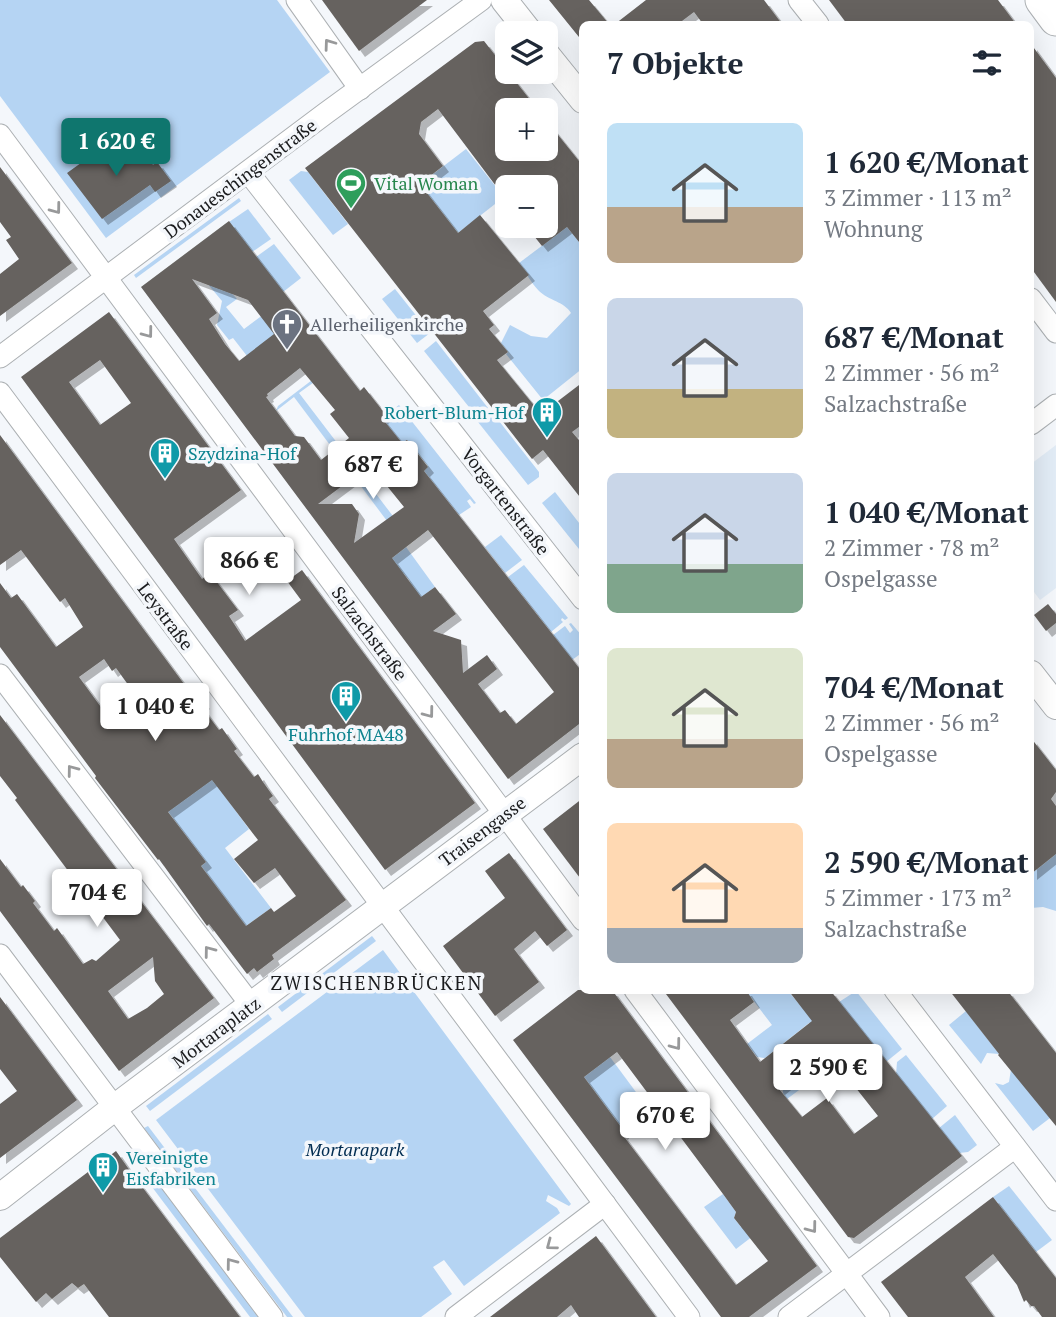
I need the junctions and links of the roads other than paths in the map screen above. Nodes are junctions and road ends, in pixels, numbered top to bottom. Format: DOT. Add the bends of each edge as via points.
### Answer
graph roads {
  1 [pos="297,0"];
  2 [pos="481,0"];
  3 [pos="504,0"];
  4 [pos="799,0"];
  5 [pos="1042,0"];
  6 [pos="1056,19"];
  7 [pos="521,21"];
  8 [pos="816,21"];
  9 [pos="558,69"];
  10 [pos="360,89"];
  11 [pos="579,95"];
  12 [pos="0,135"];
  13 [pos="248,172"];
  14 [pos="108,278"];
  15 [pos="1034,303"];
  16 [pos="1056,332"];
  17 [pos="0,357"];
  18 [pos="0,393"];
  19 [pos="1056,405"];
  20 [pos="1034,422"];
  21 [pos="579,594"];
  22 [pos="0,675"];
  23 [pos="1034,678"];
  24 [pos="1056,706"];
  25 [pos="579,759"];
  26 [pos="504,814"];
  27 [pos="381,906"];
  28 [pos="579,915"];
  29 [pos="0,955"];
  30 [pos="638,994"];
  31 [pos="898,994"];
  32 [pos="251,1005"];
  33 [pos="114,1108"];
  34 [pos="1015,1147"];
  35 [pos="0,1197"];
  36 [pos="1056,1200"];
  37 [pos="605,1204"];
  38 [pos="846,1273"];
  39 [pos="469,1313"];
  40 [pos="272,1317"];
  41 [pos="689,1317"];
  42 [pos="789,1317"];
  43 [pos="879,1317"];
  10 -- 1 [label="street, one-way"];
  2 -- 10 [label="street, Donaueschingenstraße"];
  3 -- 7 [label="street"];
  4 -- 8 [label="street"];
  5 -- 6 [label="main road"];
  9 -- 11 [label="street"];
  10 -- 13 [label="street, Donaueschingenstraße"];
  12 -- 14 [label="street, Salzachstraße, one-way"];
  13 -- 14 [label="street, Donaueschingenstraße"];
  13 -- 21 [label="street, Vorgartenstraße"];
  14 -- 17 [label="street, Donaueschingenstraße"];
  14 -- 26 [label="street, Salzachstraße, one-way"];
  15 -- 16 [label="street"];
  18 -- 27 [label="street, Leystraße"];
  19 -- 20 [label="street"];
  32 -- 22 [label="street, one-way"];
  23 -- 24 [label="street"];
  25 -- 26 [label="street, Traisengasse"];
  26 -- 27 [label="street, Traisengasse"];
  26 -- 28 [label="street, Salzachstraße"];
  27 -- 32 [label="street, Mortaraplatz"];
  27 -- 37 [label="street"];
  29 -- 33 [label="street"];
  30 -- 38 [label="street, one-way"];
  31 -- 34 [label="street"];
  32 -- 33 [label="street, Mortaraplatz"];
  33 -- 35 [label="street"];
  40 -- 33 [label="street, one-way"];
  34 -- 36 [label="street"];
  34 -- 38 [label="street"];
  37 -- 39 [label="street, one-way"];
  37 -- 41 [label="street"];
  38 -- 42 [label="street"];
  38 -- 43 [label="street"];
}
